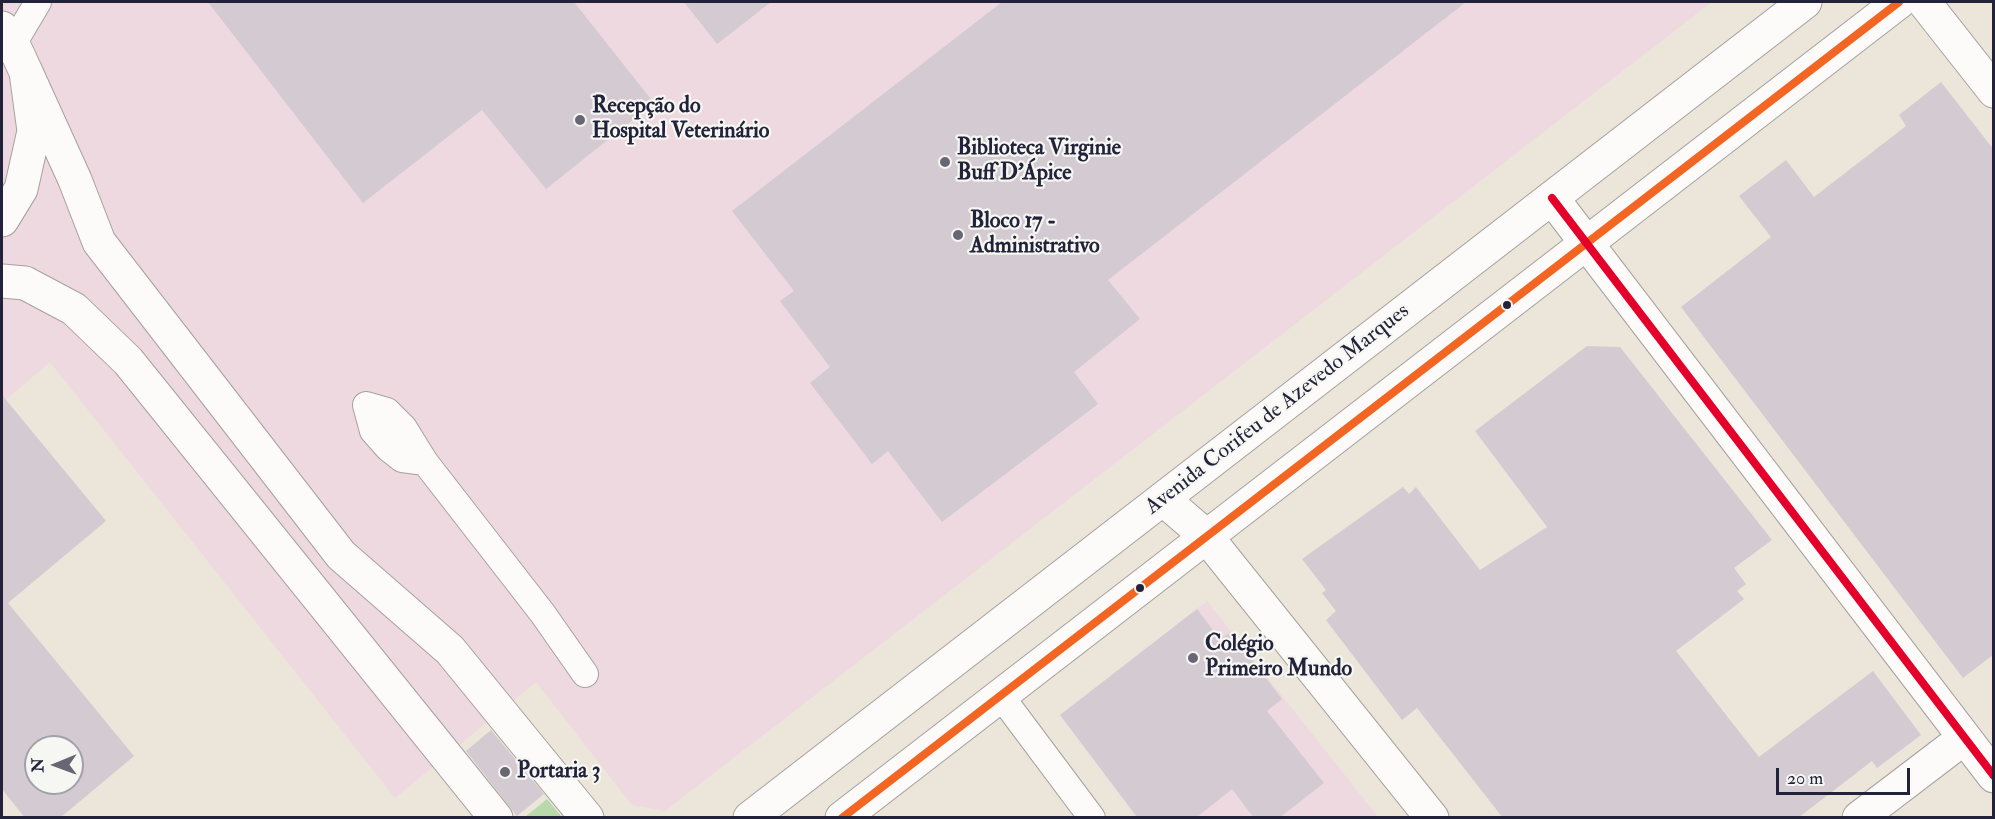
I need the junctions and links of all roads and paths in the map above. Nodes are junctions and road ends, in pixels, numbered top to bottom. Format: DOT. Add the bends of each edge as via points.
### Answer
graph roads {
  1 [pos="38,2"];
  2 [pos="1806,2"];
  3 [pos="1899,2"];
  4 [pos="1924,2"];
  5 [pos="14,48"];
  6 [pos="1994,91"];
  7 [pos="1551,198"];
  8 [pos="2,220"];
  9 [pos="1586,242"];
  10 [pos="2,281"];
  11 [pos="425,462"];
  12 [pos="1163,499"];
  13 [pos="1206,536"];
  14 [pos="585,674"];
  15 [pos="1000,695"];
  16 [pos="1964,738"];
  17 [pos="1994,776"];
  18 [pos="496,818"];
  19 [pos="587,818"];
  20 [pos="750,818"];
  21 [pos="842,818"];
  22 [pos="1092,818"];
  23 [pos="1432,818"];
  24 [pos="1859,818"];
  1 -- 5 [label="lane"];
  2 -- 7 [label="street, Avenida Corifeu de Azevedo Marques"];
  3 -- 9 [label="street"];
  4 -- 6 [label="street"];
  5 -- 8 [label="street" via="34,130 21,189"];
  5 -- 19 [label="street" via="99,242 341,555 450,650"];
  7 -- 9 [label="street"];
  7 -- 12 [label="street, Avenida Corifeu de Azevedo Marques"];
  9 -- 13 [label="street"];
  9 -- 16 [label="street"];
  10 -- 18 [label="street" via="25,284 74,309 128,361"];
  11 -- 14 [label="lane"];
  12 -- 13 [label="street"];
  12 -- 20 [label="street, Avenida Corifeu de Azevedo Marques"];
  13 -- 15 [label="street"];
  13 -- 23 [label="street"];
  15 -- 21 [label="street"];
  15 -- 22 [label="lane"];
  16 -- 17 [label="street"];
  16 -- 24 [label="street"];
}
